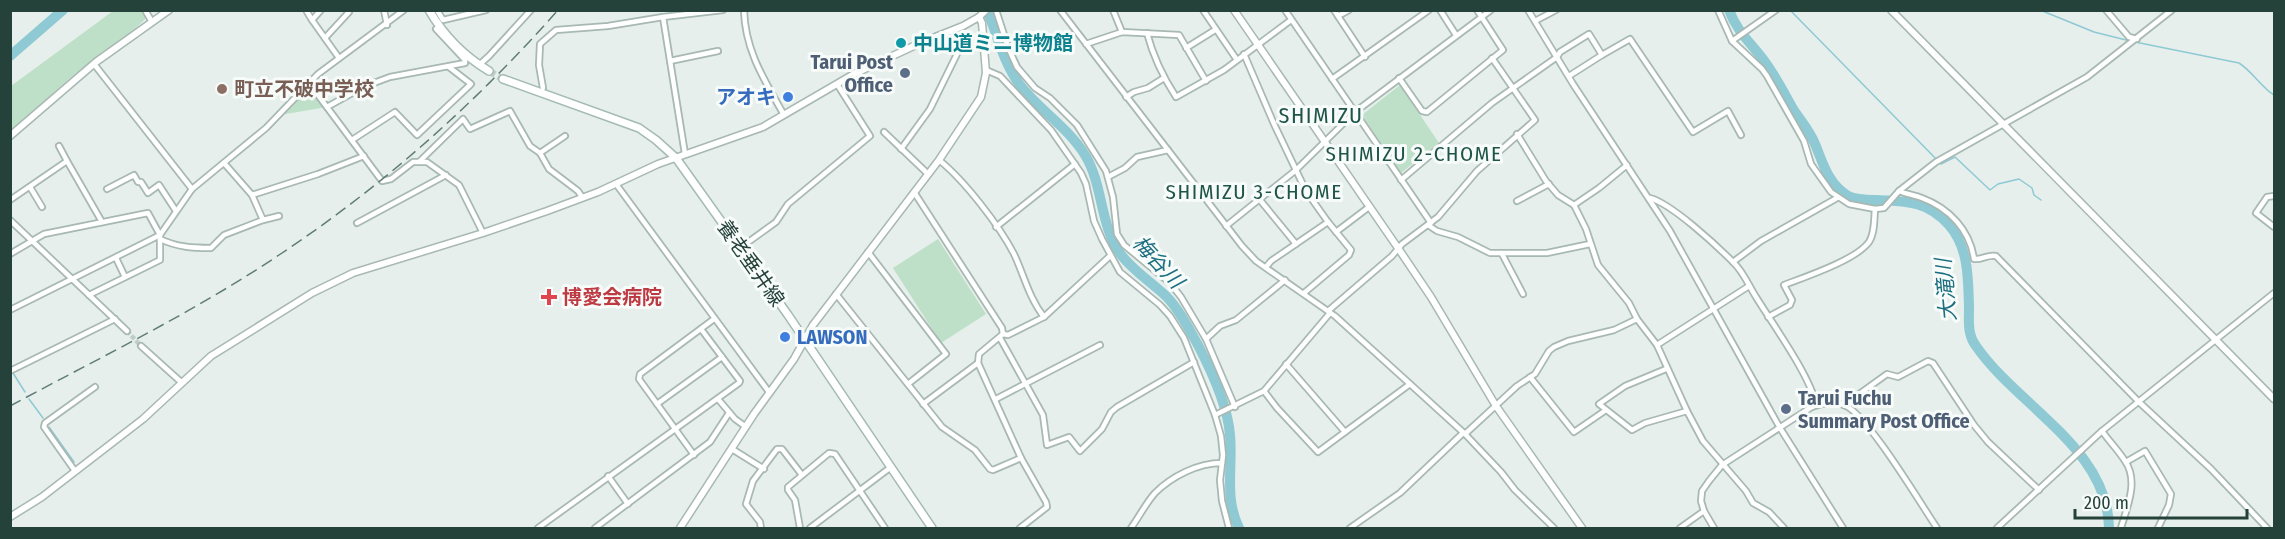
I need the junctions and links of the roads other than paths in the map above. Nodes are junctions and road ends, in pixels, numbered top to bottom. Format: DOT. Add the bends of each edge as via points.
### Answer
graph roads {
  1 [pos="145,10"];
  2 [pos="169,10"];
  3 [pos="306,10"];
  4 [pos="321,10"];
  5 [pos="384,10"];
  6 [pos="404,10"];
  7 [pos="429,10"];
  8 [pos="437,10"];
  9 [pos="486,10"];
  10 [pos="531,10"];
  11 [pos="723,10"];
  12 [pos="744,10"];
  13 [pos="996,10"];
  14 [pos="1060,10"];
  15 [pos="1113,10"];
  16 [pos="1203,10"];
  17 [pos="1234,10"];
  18 [pos="1285,10"];
  19 [pos="1334,10"];
  20 [pos="1349,10"];
  21 [pos="1429,10"];
  22 [pos="1440,10"];
  23 [pos="1477,10"];
  24 [pos="1491,10"];
  25 [pos="1528,10"];
  26 [pos="1556,10"];
  27 [pos="1718,10"];
  28 [pos="1776,10"];
  29 [pos="1891,10"];
  30 [pos="2106,10"];
  31 [pos="2172,10"];
  32 [pos="349,12"];
  33 [pos="982,13"];
  34 [pos="1338,16"];
  35 [pos="1481,16"];
  36 [pos="663,17"];
  37 [pos="151,19"];
  38 [pos="312,20"];
  39 [pos="1292,20"];
  40 [pos="1535,21"];
  41 [pos="387,25"];
  42 [pos="436,29"];
  43 [pos="1215,30"];
  44 [pos="1122,32"];
  45 [pos="1147,33"];
  46 [pos="1456,35"];
  47 [pos="937,36"];
  48 [pos="325,38"];
  49 [pos="2138,39"];
  50 [pos="1733,41"];
  51 [pos="1086,44"];
  52 [pos="1257,45"];
  53 [pos="1186,48"];
  54 [pos="718,51"];
  55 [pos="1244,54"];
  56 [pos="1602,54"];
  57 [pos="1365,57"];
  58 [pos="1557,57"];
  59 [pos="339,58"];
  60 [pos="1492,58"];
  61 [pos="1237,60"];
  62 [pos="670,61"];
  63 [pos="94,64"];
  64 [pos="479,65"];
  65 [pos="449,67"];
  66 [pos="986,70"];
  67 [pos="489,71"];
  68 [pos="1569,76"];
  69 [pos="1164,78"];
  70 [pos="1400,78"];
  71 [pos="503,79"];
  72 [pos="1332,79"];
  73 [pos="1206,81"];
  74 [pos="309,83"];
  75 [pos="837,84"];
  76 [pos="543,88"];
  77 [pos="1512,88"];
  78 [pos="1126,97"];
  79 [pos="327,106"];
  80 [pos="1355,112"];
  81 [pos="784,115"];
  82 [pos="2003,124"];
  83 [pos="884,132"];
  84 [pos="1517,134"];
  85 [pos="1741,135"];
  86 [pos="10,136"];
  87 [pos="565,136"];
  88 [pos="352,140"];
  89 [pos="1324,142"];
  90 [pos="59,146"];
  91 [pos="901,149"];
  92 [pos="1168,150"];
  93 [pos="540,153"];
  94 [pos="686,154"];
  95 [pos="364,156"];
  96 [pos="676,158"];
  97 [pos="939,160"];
  98 [pos="67,161"];
  99 [pos="420,161"];
  100 [pos="224,163"];
  101 [pos="1075,164"];
  102 [pos="1627,165"];
  103 [pos="1296,170"];
  104 [pos="928,174"];
  105 [pos="446,176"];
  106 [pos="1108,177"];
  107 [pos="1401,180"];
  108 [pos="616,184"];
  109 [pos="1549,184"];
  110 [pos="30,187"];
  111 [pos="107,189"];
  112 [pos="192,189"];
  113 [pos="914,192"];
  114 [pos="1897,193"];
  115 [pos="252,195"];
  116 [pos="2274,196"];
  117 [pos="582,197"];
  118 [pos="1650,198"];
  119 [pos="1837,198"];
  120 [pos="10,200"];
  121 [pos="1260,200"];
  122 [pos="1517,201"];
  123 [pos="1574,205"];
  124 [pos="42,207"];
  125 [pos="1369,207"];
  126 [pos="1875,209"];
  127 [pos="176,211"];
  128 [pos="279,216"];
  129 [pos="263,220"];
  130 [pos="11,221"];
  131 [pos="102,222"];
  132 [pos="1328,222"];
  133 [pos="357,223"];
  134 [pos="1430,224"];
  135 [pos="1226,226"];
  136 [pos="996,227"];
  137 [pos="2274,227"];
  138 [pos="1336,232"];
  139 [pos="483,233"];
  140 [pos="160,237"];
  141 [pos="33,241"];
  142 [pos="1296,244"];
  143 [pos="1590,244"];
  144 [pos="740,248"];
  145 [pos="1398,248"];
  146 [pos="868,252"];
  147 [pos="10,254"];
  148 [pos="1502,254"];
  149 [pos="1110,256"];
  150 [pos="116,258"];
  151 [pos="1734,262"];
  152 [pos="1266,267"];
  153 [pos="125,277"];
  154 [pos="73,279"];
  155 [pos="1285,280"];
  156 [pos="1749,286"];
  157 [pos="1304,293"];
  158 [pos="2274,293"];
  159 [pos="836,294"];
  160 [pos="1523,294"];
  161 [pos="90,295"];
  162 [pos="1714,308"];
  163 [pos="10,310"];
  164 [pos="1329,312"];
  165 [pos="1044,317"];
  166 [pos="1768,317"];
  167 [pos="115,319"];
  168 [pos="714,319"];
  169 [pos="1637,319"];
  170 [pos="701,329"];
  171 [pos="127,331"];
  172 [pos="1001,336"];
  173 [pos="1206,339"];
  174 [pos="804,340"];
  175 [pos="2218,340"];
  176 [pos="1100,345"];
  177 [pos="1657,345"];
  178 [pos="141,346"];
  179 [pos="722,357"];
  180 [pos="1194,362"];
  181 [pos="978,363"];
  182 [pos="1286,364"];
  183 [pos="1666,369"];
  184 [pos="10,370"];
  185 [pos="1530,377"];
  186 [pos="181,382"];
  187 [pos="1025,382"];
  188 [pos="908,384"];
  189 [pos="1410,384"];
  190 [pos="95,387"];
  191 [pos="1264,391"];
  192 [pos="770,392"];
  193 [pos="718,399"];
  194 [pos="996,399"];
  195 [pos="2274,399"];
  196 [pos="2139,402"];
  197 [pos="657,404"];
  198 [pos="923,404"];
  199 [pos="1816,405"];
  200 [pos="1844,405"];
  201 [pos="1496,406"];
  202 [pos="1233,407"];
  203 [pos="1606,410"];
  204 [pos="1687,411"];
  205 [pos="729,413"];
  206 [pos="1216,414"];
  207 [pos="746,427"];
  208 [pos="675,428"];
  209 [pos="1780,428"];
  210 [pos="2102,431"];
  211 [pos="1345,432"];
  212 [pos="1464,433"];
  213 [pos="732,449"];
  214 [pos="694,455"];
  215 [pos="1021,458"];
  216 [pos="2126,462"];
  217 [pos="1222,463"];
  218 [pos="1722,465"];
  219 [pos="891,467"];
  220 [pos="764,469"];
  221 [pos="75,471"];
  222 [pos="802,475"];
  223 [pos="608,476"];
  224 [pos="2039,490"];
  225 [pos="860,491"];
  226 [pos="628,504"];
  227 [pos="1704,511"];
  228 [pos="10,517"];
  229 [pos="538,528"];
  230 [pos="595,528"];
  231 [pos="680,528"];
  232 [pos="761,528"];
  233 [pos="800,528"];
  234 [pos="810,528"];
  235 [pos="885,528"];
  236 [pos="932,528"];
  237 [pos="1020,528"];
  238 [pos="1131,528"];
  239 [pos="1229,528"];
  240 [pos="1350,528"];
  241 [pos="1554,528"];
  242 [pos="1582,528"];
  243 [pos="1680,528"];
  244 [pos="1714,528"];
  245 [pos="1784,528"];
  246 [pos="1843,528"];
  247 [pos="1937,528"];
  248 [pos="1997,528"];
  249 [pos="2121,528"];
  250 [pos="2158,528"];
  251 [pos="2267,528"];
  1 -- 37 [label="street"];
  2 -- 37 [label="street"];
  3 -- 38 [label="street"];
  4 -- 38 [label="street"];
  5 -- 41 [label="street"];
  6 -- 41 [label="street"];
  7 -- 64 [label="main road" via="449,38"];
  8 -- 9 [label="street" via="443,20"];
  10 -- 64 [label="street"];
  11 -- 36 [label="street"];
  12 -- 81 [label="street" via="748,46"];
  13 -- 106 [label="street" via="1017,66 1035,88 1077,125"];
  14 -- 51 [label="street"];
  15 -- 44 [label="street"];
  16 -- 43 [label="street"];
  17 -- 52 [label="street"];
  18 -- 39 [label="street"];
  19 -- 34 [label="street"];
  20 -- 34 [label="street"];
  21 -- 57 [label="street"];
  22 -- 46 [label="street"];
  23 -- 35 [label="street"];
  24 -- 35 [label="street"];
  25 -- 40 [label="street"];
  26 -- 40 [label="street"];
  27 -- 50 [label="street"];
  28 -- 50 [label="street"];
  29 -- 82 [label="street"];
  30 -- 49 [label="street" via="2129,37"];
  31 -- 49 [label="street"];
  32 -- 48 [label="street"];
  33 -- 47 [label="street"];
  33 -- 66 [label="street"];
  34 -- 57 [label="street"];
  35 -- 46 [label="street"];
  35 -- 60 [label="street" via="1503,50"];
  36 -- 62 [label="street"];
  36 -- 76 [label="street" via="556,30 540,44"];
  37 -- 63 [label="street"];
  38 -- 48 [label="street"];
  39 -- 52 [label="street"];
  39 -- 72 [label="street"];
  40 -- 58 [label="street"];
  41 -- 59 [label="street"];
  42 -- 65 [label="street" via="465,60"];
  43 -- 53 [label="street"];
  43 -- 61 [label="street"];
  44 -- 45 [label="street"];
  44 -- 51 [label="street"];
  45 -- 53 [label="street" via="1179,35"];
  45 -- 69 [label="street"];
  46 -- 70 [label="street"];
  47 -- 75 [label="street"];
  47 -- 91 [label="street" via="957,54 930,109"];
  48 -- 59 [label="street"];
  49 -- 82 [label="street" via="2086,77"];
  50 -- 119 [label="street" via="1762,69 1804,141 1811,164"];
  51 -- 78 [label="street"];
  52 -- 55 [label="street"];
  52 -- 89 [label="street"];
  53 -- 73 [label="street"];
  54 -- 62 [label="street"];
  55 -- 61 [label="street"];
  55 -- 103 [label="street"];
  56 -- 58 [label="street" via="1589,34"];
  56 -- 68 [label="street"];
  56 -- 85 [label="street" via="1630,39 1693,132 1728,111"];
  57 -- 72 [label="street"];
  58 -- 68 [label="street"];
  58 -- 77 [label="street"];
  59 -- 74 [label="street"];
  60 -- 70 [label="street" via="1427,112 1422,111"];
  60 -- 77 [label="street"];
  61 -- 73 [label="street"];
  62 -- 94 [label="street"];
  63 -- 86 [label="street"];
  63 -- 112 [label="street"];
  64 -- 67 [label="main road"];
  65 -- 79 [label="street" via="390,77"];
  65 -- 88 [label="street" via="471,84 417,135 395,112"];
  66 -- 97 [label="street" via="981,97"];
  66 -- 101 [label="street" via="1005,81 1042,120"];
  68 -- 102 [label="street"];
  69 -- 73 [label="street" via="1176,97"];
  69 -- 78 [label="street"];
  70 -- 80 [label="street"];
  71 -- 96 [label="main road, 養老垂井線" via="639,129"];
  72 -- 80 [label="street"];
  74 -- 79 [label="street"];
  74 -- 100 [label="street" via="280,115"];
  75 -- 81 [label="street"];
  75 -- 144 [label="street" via="870,136 788,204 776,222"];
  77 -- 84 [label="street" via="1535,120"];
  77 -- 107 [label="street"];
  78 -- 92 [label="street"];
  79 -- 88 [label="street"];
  80 -- 89 [label="street"];
  80 -- 107 [label="street"];
  81 -- 94 [label="street" via="741,136"];
  82 -- 114 [label="street" via="1936,162"];
  82 -- 175 [label="street"];
  83 -- 91 [label="street"];
  84 -- 109 [label="street"];
  84 -- 134 [label="street" via="1477,171"];
  87 -- 93 [label="street"];
  88 -- 95 [label="street"];
  89 -- 103 [label="street"];
  89 -- 125 [label="street"];
  90 -- 98 [label="street"];
  91 -- 104 [label="street"];
  92 -- 106 [label="street" via="1137,157"];
  92 -- 135 [label="street"];
  93 -- 99 [label="street" via="530,146 510,111 470,129 463,119"];
  93 -- 117 [label="street" via="549,169"];
  94 -- 96 [label="street"];
  95 -- 99 [label="street" via="384,182"];
  95 -- 115 [label="street"];
  96 -- 108 [label="street"];
  96 -- 144 [label="main road, 養老垂井線"];
  97 -- 104 [label="street"];
  97 -- 136 [label="street" via="952,170"];
  98 -- 110 [label="street"];
  98 -- 131 [label="street"];
  99 -- 105 [label="street"];
  100 -- 112 [label="street"];
  100 -- 115 [label="street"];
  101 -- 136 [label="street"];
  101 -- 149 [label="street" via="1086,184 1094,221"];
  102 -- 118 [label="street"];
  102 -- 123 [label="street"];
  103 -- 121 [label="street"];
  103 -- 132 [label="street"];
  104 -- 113 [label="street"];
  105 -- 133 [label="street"];
  105 -- 139 [label="street" via="459,185"];
  106 -- 173 [label="street" via="1117,234 1124,245 1170,283"];
  107 -- 134 [label="street"];
  108 -- 117 [label="street"];
  108 -- 168 [label="street"];
  109 -- 122 [label="street"];
  109 -- 123 [label="street"];
  110 -- 120 [label="street"];
  110 -- 124 [label="street"];
  111 -- 127 [label="street" via="134,175 148,193 159,185"];
  112 -- 127 [label="street"];
  113 -- 146 [label="street"];
  113 -- 172 [label="street" via="1002,328"];
  114 -- 126 [label="street" via="1884,208"];
  114 -- 196 [label="street" via="1921,197 1946,210 1967,235 1974,259 1996,256"];
  115 -- 129 [label="street"];
  116 -- 137 [label="street" via="2267,197 2256,213"];
  117 -- 139 [label="street"];
  118 -- 151 [label="street" via="1671,209"];
  118 -- 162 [label="street"];
  119 -- 126 [label="street"];
  119 -- 151 [label="street" via="1761,240"];
  121 -- 135 [label="street"];
  121 -- 142 [label="street"];
  123 -- 143 [label="street"];
  125 -- 138 [label="street"];
  125 -- 145 [label="street"];
  126 -- 166 [label="street" via="1872,234 1866,245 1830,267 1784,285 1792,300 1790,305"];
  127 -- 140 [label="street"];
  128 -- 129 [label="street"];
  129 -- 140 [label="street" via="224,235 211,248 174,246"];
  130 -- 141 [label="street"];
  131 -- 140 [label="street" via="148,213"];
  131 -- 141 [label="street" via="44,234"];
  132 -- 138 [label="street"];
  132 -- 142 [label="street"];
  134 -- 145 [label="street"];
  134 -- 148 [label="street" via="1437,231 1490,253"];
  135 -- 152 [label="street"];
  136 -- 165 [label="street"];
  138 -- 157 [label="street" via="1351,250 1349,255"];
  139 -- 186 [label="street" via="388,261 332,283 211,356"];
  140 -- 150 [label="street"];
  140 -- 153 [label="street" via="160,260"];
  141 -- 147 [label="street"];
  141 -- 154 [label="street"];
  142 -- 152 [label="street"];
  143 -- 148 [label="street" via="1546,253"];
  143 -- 169 [label="street" via="1598,265"];
  144 -- 174 [label="main road, 養老垂井線"];
  145 -- 164 [label="street"];
  145 -- 201 [label="street"];
  146 -- 159 [label="street"];
  146 -- 188 [label="street" via="946,354"];
  148 -- 160 [label="street"];
  149 -- 165 [label="street"];
  149 -- 180 [label="street" via="1120,272 1170,315"];
  150 -- 153 [label="street"];
  150 -- 154 [label="street"];
  151 -- 156 [label="street"];
  152 -- 155 [label="street"];
  153 -- 161 [label="street"];
  154 -- 161 [label="street"];
  154 -- 163 [label="street"];
  155 -- 157 [label="street"];
  155 -- 173 [label="street"];
  156 -- 162 [label="street"];
  156 -- 166 [label="street"];
  157 -- 164 [label="street"];
  158 -- 175 [label="street"];
  159 -- 174 [label="street"];
  159 -- 188 [label="street"];
  161 -- 167 [label="street"];
  162 -- 177 [label="street"];
  162 -- 209 [label="street"];
  164 -- 182 [label="street"];
  164 -- 189 [label="street"];
  165 -- 172 [label="street"];
  166 -- 199 [label="street" via="1814,395"];
  167 -- 171 [label="street"];
  167 -- 184 [label="street"];
  168 -- 170 [label="street"];
  168 -- 192 [label="street"];
  169 -- 177 [label="street"];
  169 -- 185 [label="street" via="1605,333 1554,347"];
  170 -- 179 [label="street"];
  170 -- 197 [label="street" via="640,374 639,379"];
  172 -- 181 [label="street" via="980,354"];
  172 -- 187 [label="street"];
  173 -- 202 [label="street"];
  174 -- 192 [label="street"];
  174 -- 219 [label="main road, 養老垂井線"];
  175 -- 195 [label="street"];
  175 -- 196 [label="street"];
  176 -- 187 [label="street"];
  177 -- 183 [label="street"];
  178 -- 186 [label="street"];
  179 -- 193 [label="street" via="740,381"];
  179 -- 197 [label="street"];
  180 -- 187 [label="street" via="1117,407 1080,451 1069,437 1047,445 1043,415"];
  180 -- 206 [label="street"];
  181 -- 194 [label="street"];
  181 -- 198 [label="street"];
  182 -- 191 [label="street"];
  182 -- 211 [label="street"];
  183 -- 203 [label="street" via="1625,386 1599,404"];
  183 -- 204 [label="street"];
  185 -- 201 [label="street"];
  185 -- 203 [label="street" via="1574,432"];
  186 -- 221 [label="street" via="143,419"];
  187 -- 194 [label="street"];
  188 -- 198 [label="street"];
  189 -- 211 [label="street"];
  189 -- 212 [label="street"];
  190 -- 221 [label="street" via="44,427"];
  191 -- 202 [label="street"];
  191 -- 211 [label="street" via="1318,452"];
  192 -- 207 [label="street"];
  193 -- 205 [label="street"];
  193 -- 208 [label="street"];
  194 -- 215 [label="street"];
  196 -- 210 [label="street"];
  196 -- 251 [label="street"];
  197 -- 208 [label="street"];
  198 -- 215 [label="street" via="942,427 975,450 990,469"];
  199 -- 200 [label="street"];
  199 -- 209 [label="street"];
  200 -- 224 [label="street" via="1887,374 1898,377 1928,361 1933,363 1988,442"];
  200 -- 247 [label="street" via="1865,423"];
  201 -- 212 [label="street"];
  201 -- 242 [label="street"];
  202 -- 206 [label="street"];
  203 -- 204 [label="street" via="1632,430"];
  204 -- 218 [label="street"];
  205 -- 207 [label="street"];
  205 -- 214 [label="street" via="710,442"];
  206 -- 217 [label="street"];
  207 -- 213 [label="street"];
  208 -- 214 [label="street"];
  208 -- 223 [label="street"];
  209 -- 218 [label="street"];
  209 -- 246 [label="street"];
  210 -- 216 [label="street"];
  210 -- 224 [label="street"];
  212 -- 240 [label="street" via="1400,493"];
  212 -- 241 [label="street" via="1526,503"];
  213 -- 220 [label="street"];
  213 -- 231 [label="street"];
  214 -- 226 [label="street"];
  215 -- 237 [label="street" via="1047,507"];
  216 -- 249 [label="street" via="2132,482"];
  216 -- 250 [label="street" via="2145,451 2171,494"];
  217 -- 238 [label="street" via="1206,463 1166,485"];
  217 -- 239 [label="street" via="1222,501"];
  218 -- 227 [label="street" via="1702,491"];
  218 -- 245 [label="street" via="1753,503 1769,512"];
  219 -- 225 [label="street"];
  219 -- 236 [label="main road, 養老垂井線"];
  220 -- 222 [label="street" via="777,449 782,449"];
  220 -- 232 [label="street" via="753,481 746,504"];
  221 -- 228 [label="street"];
  222 -- 225 [label="street" via="829,453 835,454"];
  222 -- 233 [label="street" via="788,487 795,500"];
  223 -- 226 [label="street"];
  223 -- 229 [label="street"];
  224 -- 248 [label="street"];
  225 -- 234 [label="street"];
  225 -- 235 [label="street"];
  226 -- 230 [label="street"];
  227 -- 243 [label="street"];
  227 -- 244 [label="street"];
}
